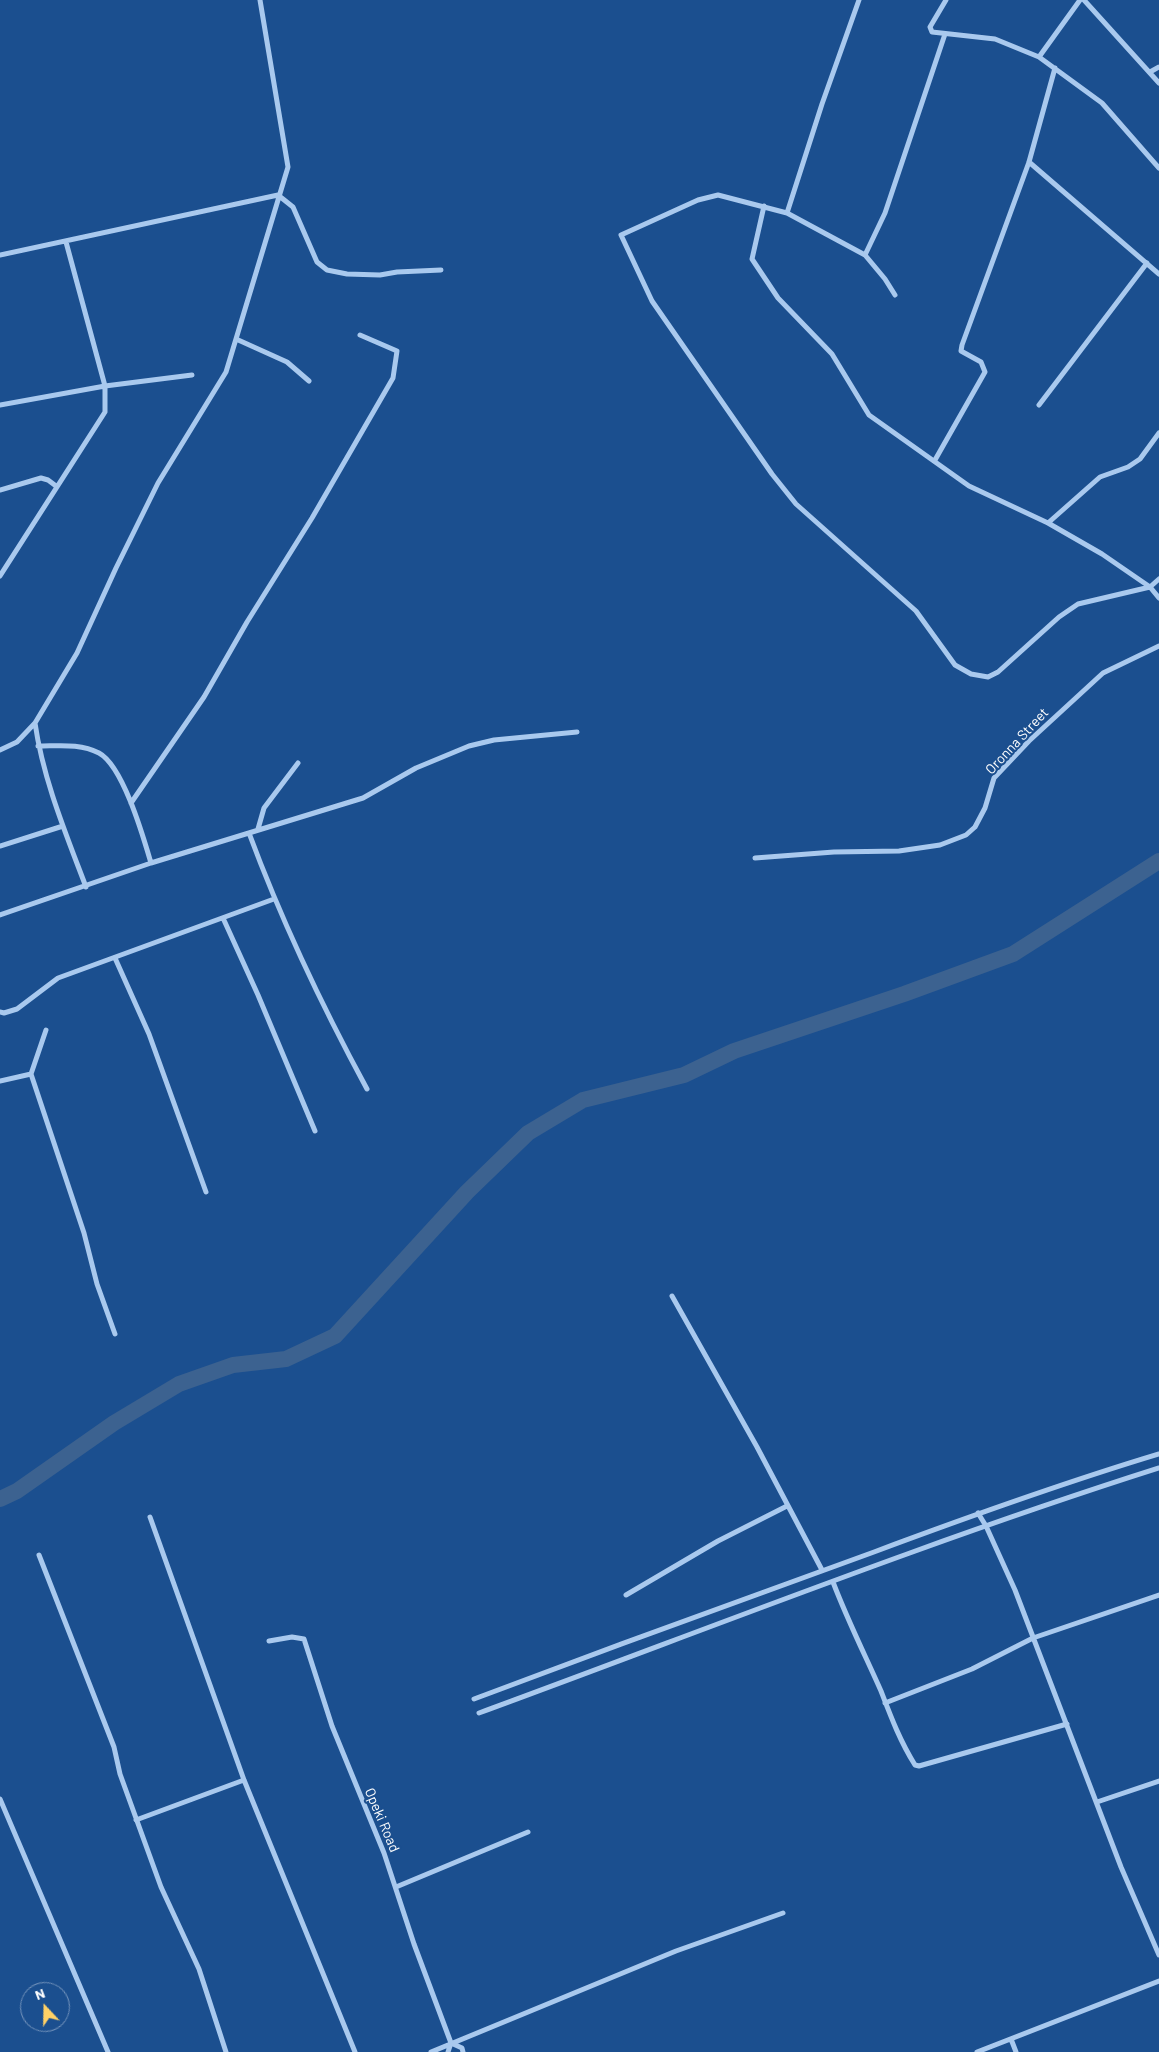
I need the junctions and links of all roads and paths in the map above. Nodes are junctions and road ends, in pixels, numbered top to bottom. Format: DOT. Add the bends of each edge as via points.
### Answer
graph roads {
  1 [pos="260,0"];
  2 [pos="858,0"];
  3 [pos="946,0"];
  4 [pos="1082,0"];
  5 [pos="945,34"];
  6 [pos="1039,57"];
  7 [pos="1159,67"];
  8 [pos="1055,68"];
  9 [pos="1150,72"];
  10 [pos="1159,83"];
  11 [pos="1029,162"];
  12 [pos="1159,168"];
  13 [pos="278,195"];
  14 [pos="764,206"];
  15 [pos="788,213"];
  16 [pos="66,242"];
  17 [pos="0,255"];
  18 [pos="865,255"];
  19 [pos="1147,263"];
  20 [pos="442,270"];
  21 [pos="1159,274"];
  22 [pos="895,295"];
  23 [pos="360,335"];
  24 [pos="236,338"];
  25 [pos="192,375"];
  26 [pos="309,381"];
  27 [pos="105,386"];
  28 [pos="0,405"];
  29 [pos="1039,405"];
  30 [pos="1159,433"];
  31 [pos="935,460"];
  32 [pos="56,486"];
  33 [pos="0,490"];
  34 [pos="1048,522"];
  35 [pos="0,576"];
  36 [pos="1159,578"];
  37 [pos="1150,587"];
  38 [pos="1159,598"];
  39 [pos="1159,646"];
  40 [pos="35,723"];
  41 [pos="577,732"];
  42 [pos="38,746"];
  43 [pos="0,750"];
  44 [pos="298,763"];
  45 [pos="131,803"];
  46 [pos="64,826"];
  47 [pos="258,829"];
  48 [pos="249,833"];
  49 [pos="0,846"];
  50 [pos="755,858"];
  51 [pos="151,863"];
  52 [pos="86,887"];
  53 [pos="274,899"];
  54 [pos="0,915"];
  55 [pos="223,918"];
  56 [pos="115,958"];
  57 [pos="0,1012"];
  58 [pos="46,1030"];
  59 [pos="31,1074"];
  60 [pos="0,1081"];
  61 [pos="367,1090"];
  62 [pos="315,1131"];
  63 [pos="206,1192"];
  64 [pos="672,1296"];
  65 [pos="115,1334"];
  66 [pos="1159,1454"];
  67 [pos="1159,1468"];
  68 [pos="787,1506"];
  69 [pos="978,1513"];
  70 [pos="150,1516"];
  71 [pos="986,1526"];
  72 [pos="38,1556"];
  73 [pos="822,1570"];
  74 [pos="833,1582"];
  75 [pos="626,1595"];
  76 [pos="1159,1595"];
  77 [pos="1033,1638"];
  78 [pos="269,1641"];
  79 [pos="474,1699"];
  80 [pos="885,1703"];
  81 [pos="479,1713"];
  82 [pos="1067,1724"];
  83 [pos="244,1780"];
  84 [pos="1159,1781"];
  85 [pos="0,1799"];
  86 [pos="1097,1802"];
  87 [pos="1,1807"];
  88 [pos="136,1820"];
  89 [pos="528,1832"];
  90 [pos="396,1887"];
  91 [pos="783,1913"];
  92 [pos="1159,1955"];
  93 [pos="1159,1981"];
  94 [pos="1011,2039"];
  95 [pos="451,2043"];
  96 [pos="108,2052"];
  97 [pos="226,2052"];
  98 [pos="354,2052"];
  99 [pos="431,2052"];
  100 [pos="448,2052"];
  101 [pos="463,2052"];
  102 [pos="977,2052"];
  103 [pos="1016,2052"];
  1 -- 13 [label="street" via="288,167"];
  2 -- 15 [label="street"];
  3 -- 5 [label="street" via="930,30"];
  4 -- 6 [label="street"];
  4 -- 9 [label="street"];
  5 -- 6 [label="street" via="995,39"];
  5 -- 18 [label="street" via="885,213"];
  6 -- 8 [label="street"];
  7 -- 9 [label="street"];
  8 -- 11 [label="street"];
  8 -- 12 [label="street" via="1102,103"];
  9 -- 10 [label="street"];
  11 -- 19 [label="street"];
  11 -- 31 [label="street" via="962,345 961,351 981,362 986,372"];
  13 -- 16 [label="street"];
  13 -- 20 [label="street" via="293,207 317,262 327,270 380,275"];
  13 -- 24 [label="street"];
  14 -- 15 [label="street"];
  14 -- 31 [label="street" via="752,259 762,275 778,298 832,354 869,415"];
  14 -- 37 [label="street" via="718,195 698,200 621,235 652,301 784,489 796,504 916,611 955,665 971,674 988,677 1078,604"];
  15 -- 18 [label="street"];
  16 -- 17 [label="street"];
  16 -- 27 [label="street"];
  18 -- 22 [label="street"];
  19 -- 21 [label="street"];
  19 -- 29 [label="street"];
  23 -- 45 [label="street" via="397,351 393,378 204,697"];
  24 -- 26 [label="street" via="287,362"];
  24 -- 40 [label="street" via="226,372 158,483 77,652"];
  25 -- 27 [label="street"];
  27 -- 28 [label="street"];
  27 -- 32 [label="street" via="105,412"];
  30 -- 34 [label="street" via="1140,459 1100,476"];
  31 -- 34 [label="street" via="969,486"];
  32 -- 33 [label="street" via="41,478"];
  32 -- 35 [label="street"];
  34 -- 37 [label="street"];
  36 -- 37 [label="street"];
  37 -- 38 [label="street"];
  39 -- 50 [label="street, Oronna Street" via="1104,673 1029,741 994,778 985,808 975,827 966,835 940,845 899,851"];
  40 -- 42 [label="street"];
  40 -- 43 [label="street" via="17,742"];
  41 -- 47 [label="street" via="494,740 469,746 416,768 363,798"];
  42 -- 45 [label="street" via="77,746 100,754 110,761"];
  42 -- 46 [label="street"];
  44 -- 47 [label="street" via="264,808"];
  45 -- 51 [label="street"];
  46 -- 49 [label="street"];
  46 -- 52 [label="street"];
  47 -- 48 [label="street"];
  48 -- 51 [label="street"];
  48 -- 53 [label="street"];
  51 -- 52 [label="street"];
  52 -- 54 [label="street"];
  53 -- 55 [label="street"];
  53 -- 61 [label="street" via="318,996"];
  55 -- 56 [label="street"];
  55 -- 62 [label="street"];
  56 -- 57 [label="street" via="58,978 17,1009"];
  56 -- 63 [label="street" via="149,1034"];
  58 -- 59 [label="street"];
  59 -- 60 [label="street"];
  59 -- 65 [label="street"];
  64 -- 68 [label="street"];
  66 -- 69 [label="street"];
  67 -- 71 [label="street"];
  68 -- 73 [label="street"];
  68 -- 75 [label="street" via="718,1540"];
  69 -- 71 [label="street"];
  69 -- 73 [label="street"];
  70 -- 83 [label="street"];
  71 -- 74 [label="street"];
  71 -- 77 [label="street"];
  72 -- 88 [label="street" via="114,1747"];
  73 -- 79 [label="street"];
  74 -- 80 [label="street"];
  74 -- 81 [label="street"];
  76 -- 77 [label="street"];
  77 -- 80 [label="street" via="972,1669"];
  77 -- 82 [label="street"];
  78 -- 90 [label="street, Opeki Road" via="292,1637 304,1639 332,1726"];
  80 -- 82 [label="street" via="892,1724 915,1765 919,1766"];
  82 -- 86 [label="street"];
  83 -- 88 [label="street"];
  83 -- 98 [label="street"];
  84 -- 86 [label="street"];
  85 -- 87 [label="street"];
  86 -- 92 [label="street"];
  87 -- 96 [label="street"];
  88 -- 97 [label="street" via="168,1903 199,1969"];
  89 -- 90 [label="street"];
  90 -- 95 [label="street, Opeki Road"];
  91 -- 95 [label="street" via="676,1951"];
  93 -- 94 [label="street"];
  94 -- 102 [label="street"];
  94 -- 103 [label="street"];
  95 -- 99 [label="street"];
  95 -- 100 [label="street"];
  95 -- 101 [label="street" via="462,2048"];
}
